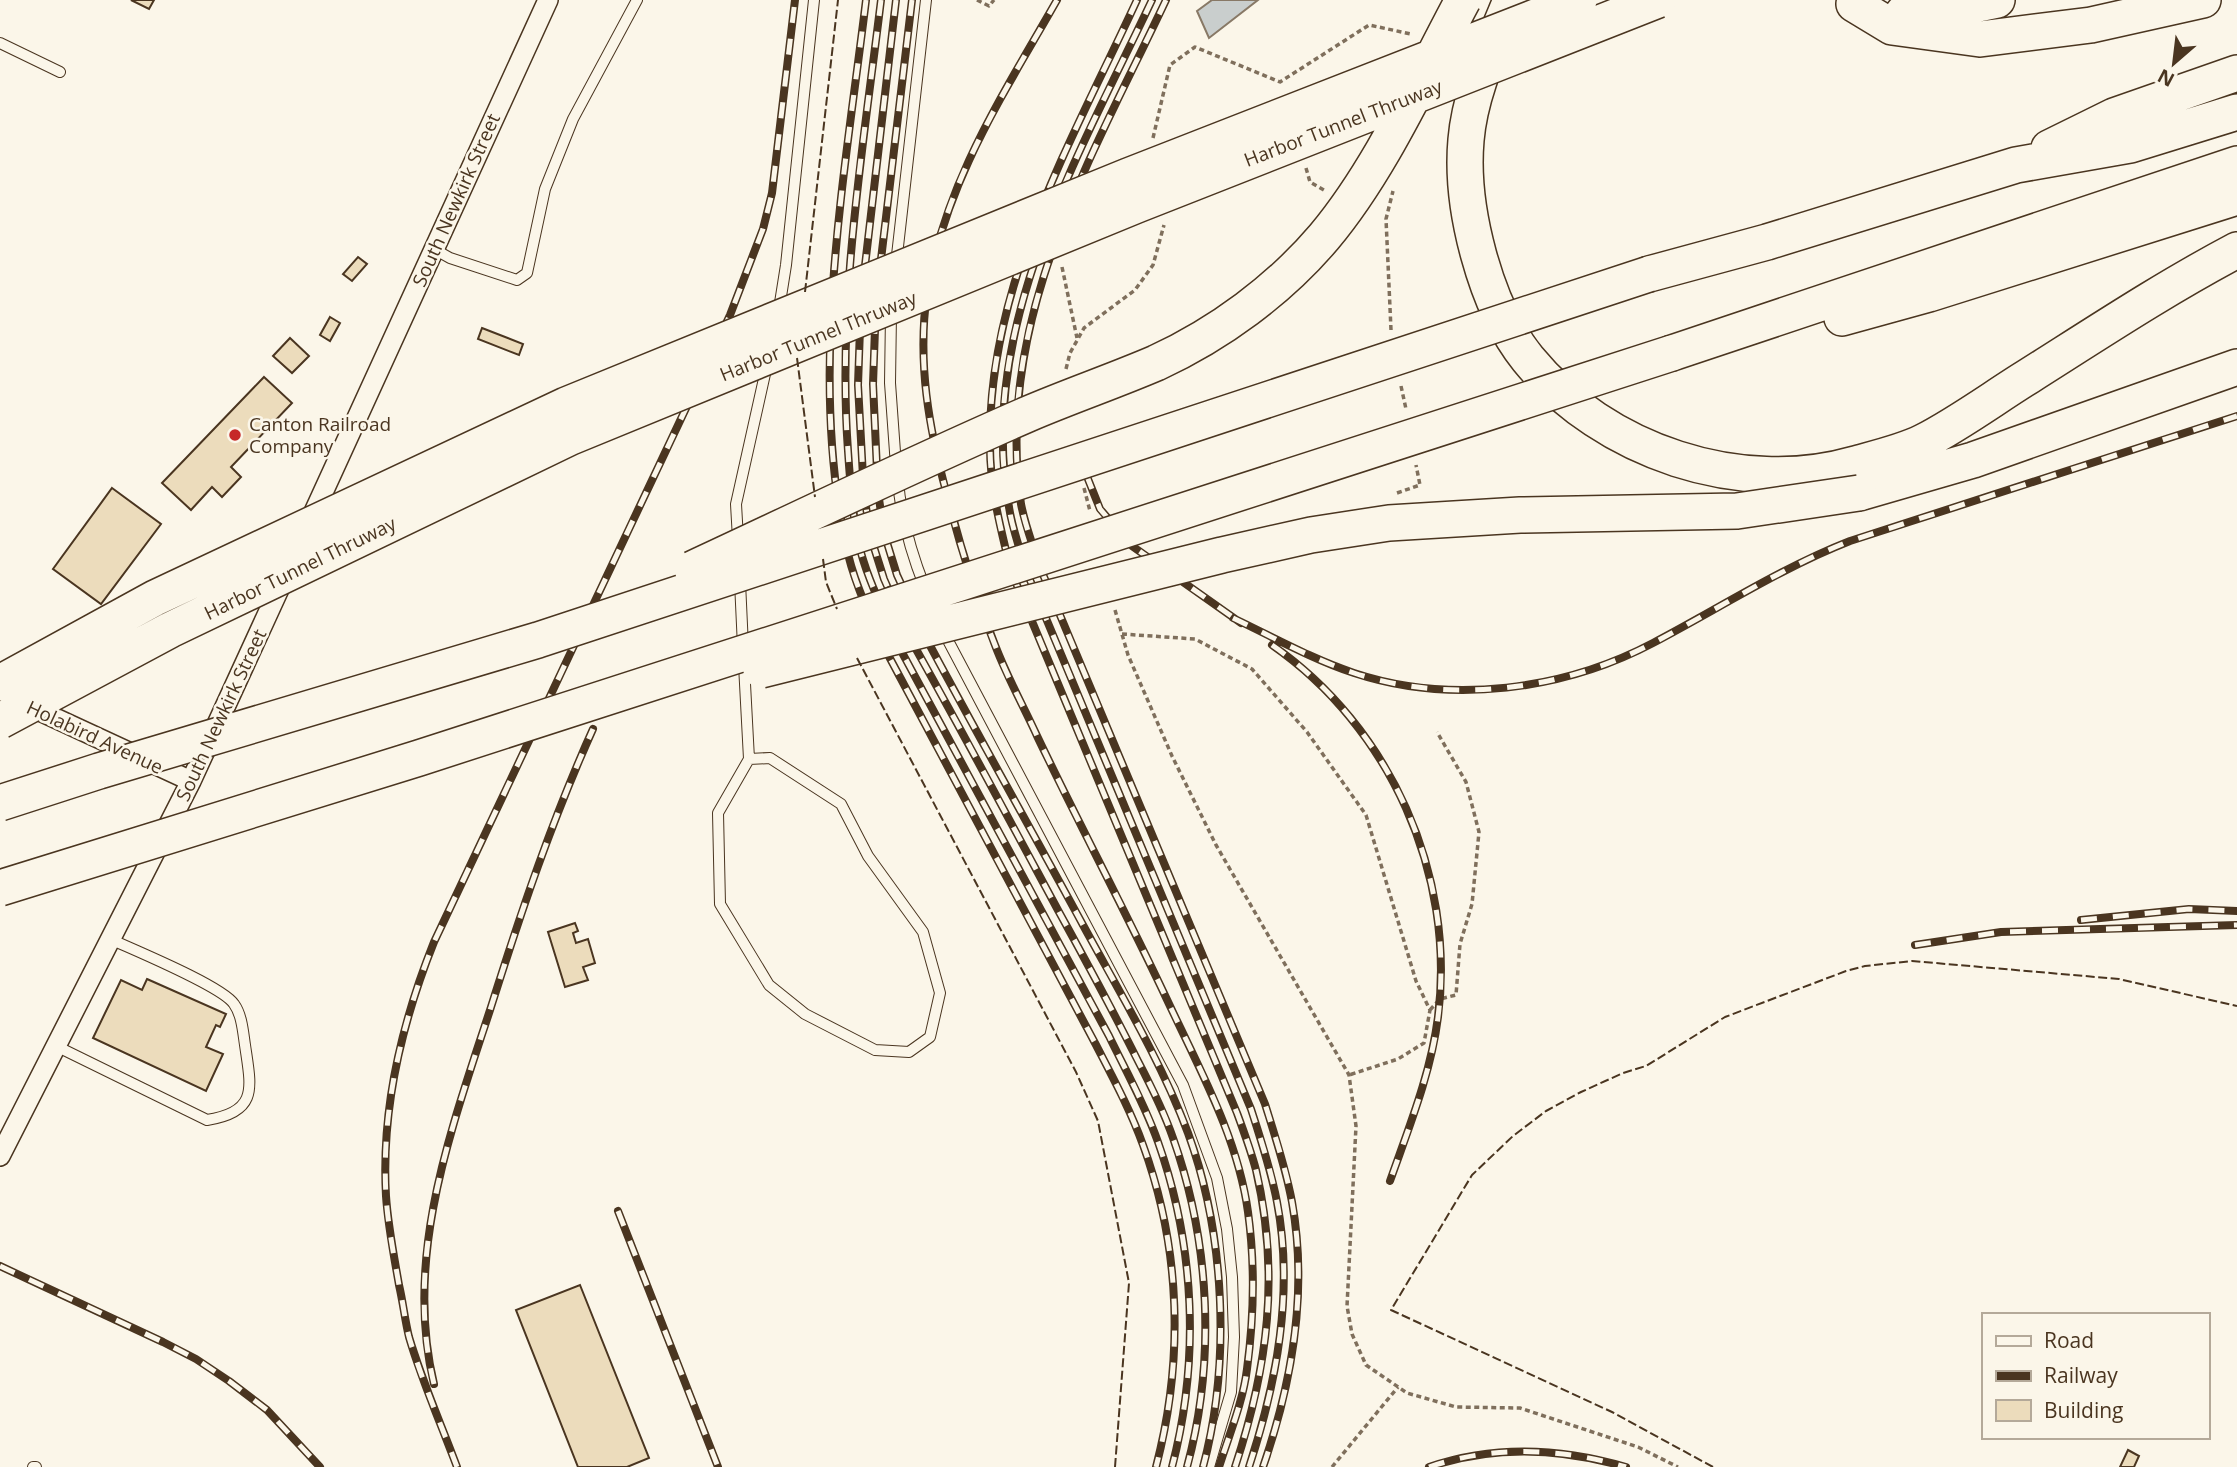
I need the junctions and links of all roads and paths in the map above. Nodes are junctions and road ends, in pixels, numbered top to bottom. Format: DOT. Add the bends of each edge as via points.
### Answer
graph roads {
  1 [pos="548,0"];
  2 [pos="637,0"];
  3 [pos="814,0"];
  4 [pos="926,0"];
  5 [pos="977,0"];
  6 [pos="993,0"];
  7 [pos="1463,0"];
  8 [pos="1511,0"];
  9 [pos="1578,0"];
  10 [pos="1658,0"];
  11 [pos="1997,0"];
  12 [pos="2203,0"];
  13 [pos="1849,2"];
  14 [pos="1419,36"];
  15 [pos="0,43"];
  16 [pos="60,72"];
  17 [pos="2237,73"];
  18 [pos="2237,112"];
  19 [pos="1152,141"];
  20 [pos="2237,164"];
  21 [pos="2015,165"];
  22 [pos="1394,186"];
  23 [pos="2237,197"];
  24 [pos="1163,213"];
  25 [pos="434,249"];
  26 [pos="2237,250"];
  27 [pos="1062,267"];
  28 [pos="1392,337"];
  29 [pos="1077,340"];
  30 [pos="1672,353"];
  31 [pos="2237,367"];
  32 [pos="1400,377"];
  33 [pos="1063,378"];
  34 [pos="1407,418"];
  35 [pos="1415,458"];
  36 [pos="1083,484"];
  37 [pos="1395,494"];
  38 [pos="1093,524"];
  39 [pos="930,601"];
  40 [pos="1113,604"];
  41 [pos="934,611"];
  42 [pos="1122,634"];
  43 [pos="538,640"];
  44 [pos="0,683"];
  45 [pos="0,692"];
  46 [pos="0,722"];
  47 [pos="1437,733"];
  48 [pos="419,758"];
  49 [pos="749,759"];
  50 [pos="191,781"];
  51 [pos="0,803"];
  52 [pos="0,888"];
  53 [pos="110,939"];
  54 [pos="1430,1010"];
  55 [pos="56,1046"];
  56 [pos="1349,1075"];
  57 [pos="0,1156"];
  58 [pos="1398,1387"];
  59 [pos="1209,1467"];
  60 [pos="1332,1467"];
  61 [pos="1678,1467"];
  1 -- 25 [label="street, South Newkirk Street"];
  2 -- 25 [label="lane" via="573,119 545,189 527,273 517,280"];
  3 -- 49 [label="lane" via="779,312 736,504"];
  4 -- 39 [label="lane" via="891,302 890,383 898,487 914,558"];
  5 -- 6 [label="path" via="989,5"];
  7 -- 43 [label="highway, bridge" via="1348,205 1323,238 1245,310 1157,362 1028,414"];
  8 -- 26 [label="highway, bridge" via="1471,100 1465,141 1467,210 1486,279 1527,358 1568,398 1605,425 1683,461 1730,472 1802,473 1852,465 1922,442"];
  9 -- 44 [label="highway, Harbor Tunnel Thruway, bridge" via="1115,181 566,405 155,598"];
  10 -- 46 [label="highway, Harbor Tunnel Thruway, bridge" via="1137,205 571,437 170,630"];
  11 -- 13 [label="highway" via="1939,12 1897,13"];
  12 -- 13 [label="highway" via="2091,25 1980,39 1892,27"];
  14 -- 19 [label="path" via="1369,25 1280,82 1195,47 1170,65"];
  15 -- 16 [label="lane"];
  17 -- 21 [label="highway" via="2114,116"];
  18 -- 21 [label="highway" via="2130,145"];
  20 -- 30 [label="highway"];
  21 -- 43 [label="highway, bridge" via="1649,274"];
  22 -- 28 [label="path" via="1386,219"];
  23 -- 30 [label="highway" via="1853,316"];
  24 -- 29 [label="path" via="1153,265 1135,290 1084,328"];
  25 -- 50 [label="street, South Newkirk Street"];
  27 -- 29 [label="path"];
  29 -- 33 [label="path"];
  30 -- 48 [label="highway, bridge"];
  31 -- 48 [label="highway, bridge" via="1973,460 1859,494 1737,511 1445,519 1311,535"];
  32 -- 34 [label="path"];
  35 -- 37 [label="path" via="1420,485"];
  36 -- 38 [label="path"];
  40 -- 42 [label="path"];
  41 -- 59 [label="lane" via="1177,1073 1217,1178 1227,1229 1234,1337 1231,1392"];
  42 -- 54 [label="path" via="1195,639 1252,668 1307,732 1367,815 1416,981"];
  42 -- 56 [label="path" via="1172,756 1216,845"];
  43 -- 51 [label="highway, bridge"];
  45 -- 50 [label="street, Holabird Avenue"];
  47 -- 54 [label="path" via="1466,782 1479,832 1456,995 1440,999"];
  48 -- 52 [label="highway, bridge"];
  49 -- 49 [label="lane" via="718,813 720,904 769,985 805,1014 875,1050 909,1052 930,1037 940,993 923,932 868,856 841,804 769,758"];
  50 -- 53 [label="street, South Newkirk Street"];
  53 -- 55 [label="street, South Newkirk Street"];
  53 -- 55 [label="lane" via="212,987 234,1003 242,1023 251,1088 240,1108 227,1117 207,1120"];
  54 -- 56 [label="path" via="1424,1043 1398,1059"];
  55 -- 57 [label="street, South Newkirk Street"];
  56 -- 58 [label="path" via="1356,1126 1347,1306 1352,1334 1366,1364"];
  58 -- 60 [label="path"];
  58 -- 61 [label="path" via="1456,1407 1520,1408 1638,1447"];
}
